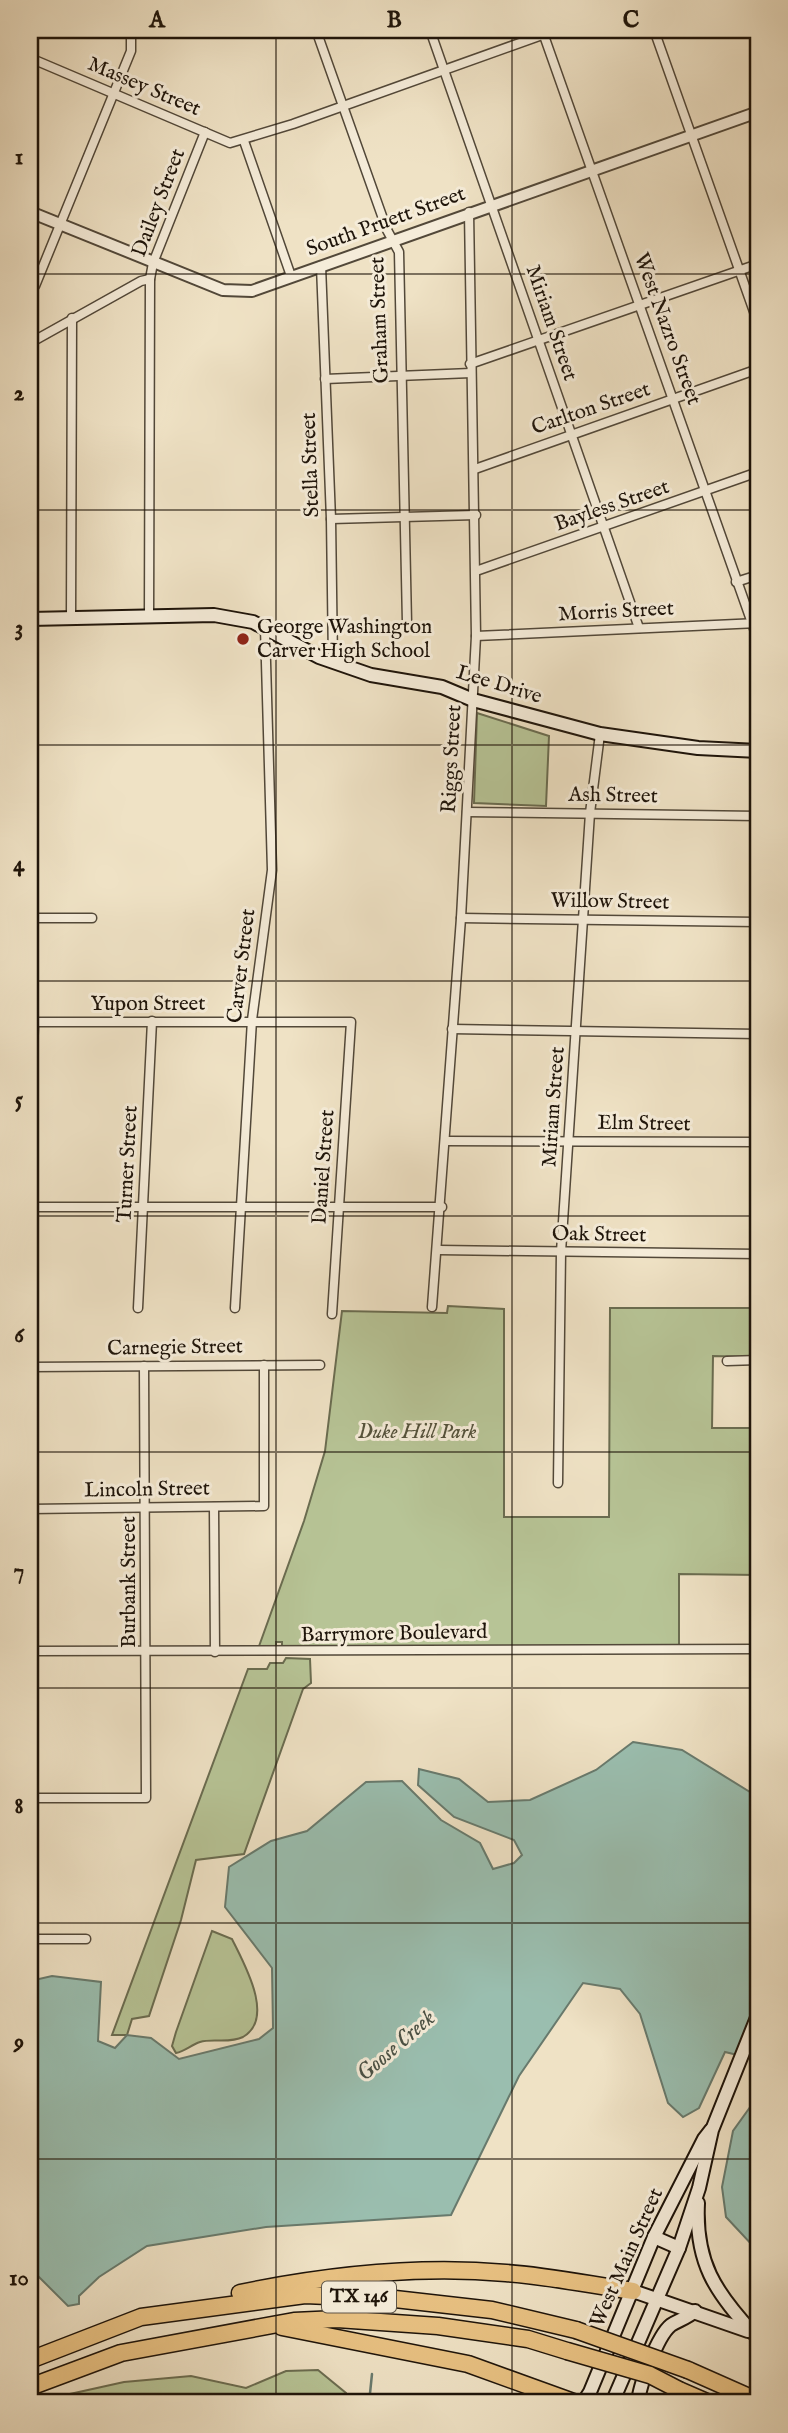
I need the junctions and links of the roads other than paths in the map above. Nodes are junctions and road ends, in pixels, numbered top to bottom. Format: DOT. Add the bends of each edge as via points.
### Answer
graph roads {
  1 [pos="131,30"];
  2 [pos="316,30"];
  3 [pos="430,30"];
  4 [pos="556,30"];
  5 [pos="654,30"];
  6 [pos="543,32"];
  7 [pos="30,58"];
  8 [pos="444,69"];
  9 [pos="114,92"];
  10 [pos="344,106"];
  11 [pos="758,112"];
  12 [pos="205,132"];
  13 [pos="692,134"];
  14 [pos="244,141"];
  15 [pos="591,171"];
  16 [pos="491,205"];
  17 [pos="30,212"];
  18 [pos="469,212"];
  19 [pos="61,224"];
  20 [pos="391,240"];
  21 [pos="153,263"];
  22 [pos="758,264"];
  23 [pos="321,266"];
  24 [pos="739,271"];
  25 [pos="291,276"];
  26 [pos="150,279"];
  27 [pos="35,286"];
  28 [pos="640,305"];
  29 [pos="72,318"];
  30 [pos="758,323"];
  31 [pos="539,340"];
  32 [pos="30,343"];
  33 [pos="471,369"];
  34 [pos="758,369"];
  35 [pos="400,376"];
  36 [pos="325,379"];
  37 [pos="674,399"];
  38 [pos="572,435"];
  39 [pos="475,469"];
  40 [pos="758,472"];
  41 [pos="705,492"];
  42 [pos="476,515"];
  43 [pos="331,519"];
  44 [pos="405,519"];
  45 [pos="604,527"];
  46 [pos="476,571"];
  47 [pos="758,575"];
  48 [pos="736,582"];
  49 [pos="149,618"];
  50 [pos="30,619"];
  51 [pos="71,619"];
  52 [pos="407,623"];
  53 [pos="754,623"];
  54 [pos="265,628"];
  55 [pos="639,628"];
  56 [pos="476,636"];
  57 [pos="758,640"];
  58 [pos="333,662"];
  59 [pos="473,699"];
  60 [pos="600,734"];
  61 [pos="758,751"];
  62 [pos="467,812"];
  63 [pos="590,813"];
  64 [pos="758,816"];
  65 [pos="30,918"];
  66 [pos="92,918"];
  67 [pos="461,918"];
  68 [pos="583,918"];
  69 [pos="758,922"];
  70 [pos="252,1020"];
  71 [pos="32,1021"];
  72 [pos="152,1021"];
  73 [pos="351,1022"];
  74 [pos="452,1029"];
  75 [pos="577,1032"];
  76 [pos="758,1034"];
  77 [pos="30,1129"];
  78 [pos="445,1141"];
  79 [pos="569,1141"];
  80 [pos="758,1142"];
  81 [pos="339,1205"];
  82 [pos="242,1206"];
  83 [pos="30,1207"];
  84 [pos="143,1207"];
  85 [pos="442,1207"];
  86 [pos="439,1251"];
  87 [pos="561,1252"];
  88 [pos="758,1254"];
  89 [pos="432,1307"];
  90 [pos="138,1308"];
  91 [pos="235,1308"];
  92 [pos="332,1314"];
  93 [pos="758,1360"];
  94 [pos="727,1361"];
  95 [pos="264,1365"];
  96 [pos="320,1365"];
  97 [pos="144,1366"];
  98 [pos="30,1367"];
  99 [pos="558,1483"];
  100 [pos="214,1507"];
  101 [pos="146,1508"];
  102 [pos="30,1509"];
  103 [pos="758,1649"];
  104 [pos="30,1651"];
  105 [pos="215,1652"];
  106 [pos="146,1653"];
  107 [pos="30,1798"];
  108 [pos="30,1939"];
  109 [pos="86,1939"];
  110 [pos="758,2015"];
  111 [pos="712,2130"];
  112 [pos="699,2188"];
  113 [pos="654,2237"];
  114 [pos="679,2248"];
  115 [pos="633,2291"];
  116 [pos="657,2299"];
  117 [pos="173,2310"];
  118 [pos="695,2311"];
  119 [pos="269,2323"];
  120 [pos="756,2334"];
  121 [pos="30,2360"];
  122 [pos="30,2386"];
  123 [pos="758,2401"];
  124 [pos="576,2403"];
  125 [pos="583,2403"];
  126 [pos="612,2403"];
  127 [pos="638,2403"];
  128 [pos="709,2403"];
  1 -- 9 [label="street" via="131,51"];
  2 -- 10 [label="street, Graham Street"];
  3 -- 8 [label="street, Miriam Street"];
  4 -- 6 [label="street"];
  5 -- 13 [label="street"];
  6 -- 8 [label="street"];
  6 -- 15 [label="street, West Nazro Street"];
  7 -- 9 [label="street, Massey Street"];
  8 -- 10 [label="street"];
  8 -- 16 [label="street, Miriam Street"];
  9 -- 12 [label="street, Massey Street"];
  9 -- 19 [label="street"];
  10 -- 14 [label="street"];
  10 -- 20 [label="street, Graham Street"];
  11 -- 13 [label="street, South Pruett Street"];
  12 -- 14 [label="street, Dailey Street" via="230,143"];
  12 -- 21 [label="street, Dailey Street"];
  13 -- 15 [label="street, South Pruett Street"];
  13 -- 24 [label="street"];
  14 -- 25 [label="street"];
  15 -- 16 [label="street, South Pruett Street"];
  15 -- 28 [label="street, West Nazro Street"];
  16 -- 18 [label="street, South Pruett Street"];
  16 -- 31 [label="street, Miriam Street"];
  17 -- 19 [label="street, South Pruett Street"];
  18 -- 20 [label="street, South Pruett Street"];
  18 -- 33 [label="street, Riggs Street"];
  19 -- 21 [label="street, South Pruett Street"];
  19 -- 27 [label="street"];
  20 -- 23 [label="street, South Pruett Street"];
  20 -- 35 [label="street, Graham Street" via="398,252"];
  21 -- 25 [label="street, South Pruett Street" via="238,293"];
  21 -- 26 [label="street, Dailey Street"];
  22 -- 24 [label="street"];
  23 -- 25 [label="street, South Pruett Street"];
  23 -- 36 [label="street, Stella Street"];
  24 -- 28 [label="street"];
  24 -- 30 [label="street"];
  26 -- 29 [label="street"];
  26 -- 49 [label="street, Dailey Street"];
  28 -- 31 [label="street"];
  28 -- 37 [label="street, West Nazro Street"];
  29 -- 32 [label="street"];
  29 -- 51 [label="street"];
  31 -- 33 [label="street"];
  31 -- 38 [label="street, Miriam Street"];
  33 -- 35 [label="street"];
  33 -- 39 [label="street, Riggs Street"];
  34 -- 37 [label="street, Carlton Street"];
  35 -- 36 [label="street"];
  35 -- 44 [label="street, Graham Street"];
  36 -- 43 [label="street, Stella Street"];
  37 -- 38 [label="street, Carlton Street"];
  37 -- 41 [label="street, West Nazro Street"];
  38 -- 39 [label="street, Carlton Street"];
  38 -- 45 [label="street, Miriam Street"];
  39 -- 42 [label="street, Riggs Street"];
  40 -- 41 [label="street, Bayless Street"];
  41 -- 45 [label="street, Bayless Street"];
  41 -- 48 [label="street, West Nazro Street"];
  42 -- 44 [label="street"];
  42 -- 46 [label="street, Riggs Street"];
  43 -- 44 [label="street"];
  43 -- 58 [label="street, Stella Street"];
  44 -- 52 [label="street, Graham Street"];
  45 -- 46 [label="street, Bayless Street"];
  45 -- 55 [label="street, Miriam Street"];
  46 -- 56 [label="street, Riggs Street"];
  47 -- 48 [label="street"];
  48 -- 53 [label="street, West Nazro Street"];
  49 -- 51 [label="main road, Lee Drive"];
  49 -- 54 [label="main road, Lee Drive" via="214,615"];
  50 -- 51 [label="main road, Lee Drive"];
  53 -- 55 [label="street, Morris Street"];
  53 -- 57 [label="street, West Nazro Street"];
  54 -- 58 [label="main road, Lee Drive"];
  54 -- 70 [label="street, Carver Street" via="272,870"];
  55 -- 56 [label="street, Morris Street"];
  56 -- 59 [label="street, Riggs Street"];
  58 -- 59 [label="main road, Lee Drive" via="442,687"];
  59 -- 60 [label="main road, Lee Drive"];
  59 -- 62 [label="street, Riggs Street"];
  60 -- 61 [label="main road, Lee Drive"];
  60 -- 63 [label="street, Miriam Street"];
  62 -- 63 [label="street, Ash Street"];
  62 -- 67 [label="street, Riggs Street"];
  63 -- 64 [label="street, Ash Street"];
  63 -- 68 [label="street, Miriam Street"];
  65 -- 66 [label="street"];
  67 -- 68 [label="street, Willow Street"];
  67 -- 74 [label="street, Riggs Street"];
  68 -- 69 [label="street, Willow Street"];
  68 -- 75 [label="street, Miriam Street"];
  70 -- 72 [label="street, Yupon Street"];
  70 -- 73 [label="street, Yupon Street"];
  70 -- 82 [label="street, Carver Street"];
  71 -- 72 [label="street, Yupon Street"];
  71 -- 77 [label="street"];
  72 -- 84 [label="street, Turner Street"];
  73 -- 81 [label="street, Daniel Street"];
  74 -- 75 [label="street"];
  74 -- 78 [label="street, Riggs Street"];
  75 -- 76 [label="street"];
  75 -- 79 [label="street, Miriam Street"];
  78 -- 79 [label="street, Elm Street"];
  78 -- 85 [label="street, Riggs Street"];
  79 -- 80 [label="street, Elm Street"];
  79 -- 87 [label="street, Miriam Street"];
  81 -- 82 [label="street"];
  81 -- 85 [label="street"];
  81 -- 92 [label="street, Daniel Street"];
  82 -- 84 [label="street"];
  82 -- 91 [label="street, Carver Street"];
  83 -- 84 [label="street"];
  84 -- 90 [label="street, Turner Street"];
  85 -- 86 [label="street, Riggs Street"];
  86 -- 87 [label="street, Oak Street"];
  86 -- 89 [label="street, Riggs Street"];
  87 -- 88 [label="street, Oak Street"];
  87 -- 99 [label="street, Miriam Street"];
  93 -- 94 [label="street"];
  95 -- 96 [label="street, Carnegie Street"];
  95 -- 97 [label="street, Carnegie Street"];
  95 -- 100 [label="street, Lincoln Street" via="264,1506"];
  97 -- 98 [label="street, Carnegie Street"];
  97 -- 101 [label="street, Burbank Street"];
  100 -- 101 [label="street, Lincoln Street"];
  100 -- 105 [label="street"];
  101 -- 102 [label="street, Lincoln Street"];
  101 -- 106 [label="street, Burbank Street"];
  103 -- 105 [label="street, Barrymore Boulevard"];
  104 -- 106 [label="street, Barrymore Boulevard"];
  105 -- 106 [label="street, Barrymore Boulevard"];
  106 -- 107 [label="street, Burbank Street" via="146,1798"];
  108 -- 109 [label="street"];
  110 -- 111 [label="main road, West Main Street"];
  111 -- 112 [label="main road, West Main Street"];
  111 -- 113 [label="main road, West Main Street"];
  112 -- 114 [label="main road, West Main Street"];
  112 -- 120 [label="main road" via="698,2230 713,2286"];
  113 -- 114 [label="main road"];
  113 -- 115 [label="main road, West Main Street"];
  114 -- 116 [label="main road, West Main Street"];
  115 -- 116 [label="main road"];
  115 -- 117 [label="highway" via="506,2273 398,2271 306,2280"];
  115 -- 125 [label="main road, West Main Street"];
  116 -- 118 [label="main road"];
  116 -- 126 [label="main road, West Main Street"];
  117 -- 121 [label="highway, TX 146" via="141,2316"];
  117 -- 123 [label="highway, TX 146, bridge" via="305,2295 492,2310 576,2330"];
  118 -- 120 [label="main road"];
  118 -- 127 [label="main road" via="671,2325 662,2338 639,2389"];
  119 -- 122 [label="highway, TX 146" via="121,2353"];
  119 -- 124 [label="highway" via="468,2364"];
  119 -- 128 [label="highway, TX 146, bridge" via="337,2319 438,2326 528,2339 650,2375"];
}
